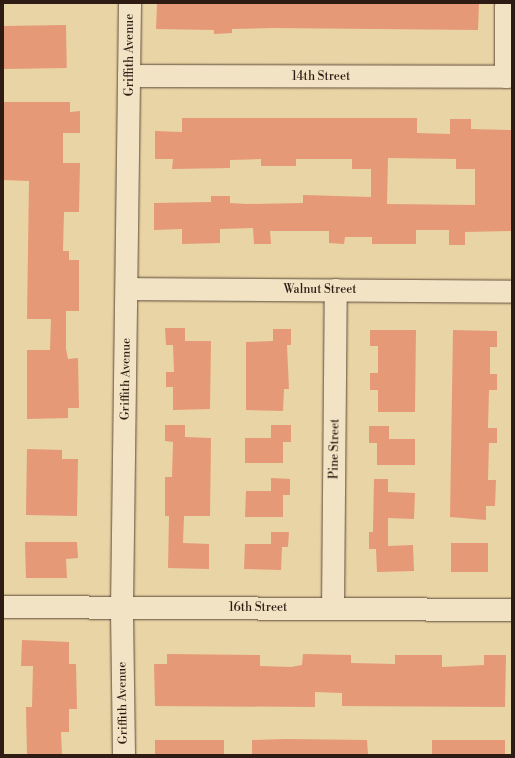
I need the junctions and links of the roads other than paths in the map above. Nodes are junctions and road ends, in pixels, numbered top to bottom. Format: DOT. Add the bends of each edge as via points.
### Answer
graph roads {
  1 [pos="130,3"];
  2 [pos="506,6"];
  3 [pos="130,76"];
  4 [pos="509,77"];
  5 [pos="128,289"];
  6 [pos="336,290"];
  7 [pos="512,292"];
  8 [pos="3,607"];
  9 [pos="122,608"];
  10 [pos="333,608"];
  11 [pos="512,610"];
  12 [pos="124,755"];
  1 -- 3 [label="street, Griffith Avenue"];
  2 -- 4 [label="street"];
  3 -- 4 [label="street, 14th Street"];
  3 -- 5 [label="street, Griffith Avenue"];
  5 -- 6 [label="street, Walnut Street"];
  5 -- 9 [label="street, Griffith Avenue"];
  6 -- 7 [label="street, Walnut Street"];
  6 -- 10 [label="street, Pine Street"];
  8 -- 9 [label="street, 16th Street"];
  9 -- 10 [label="street, 16th Street"];
  9 -- 12 [label="street, Griffith Avenue"];
  10 -- 11 [label="street, 16th Street"];
}
